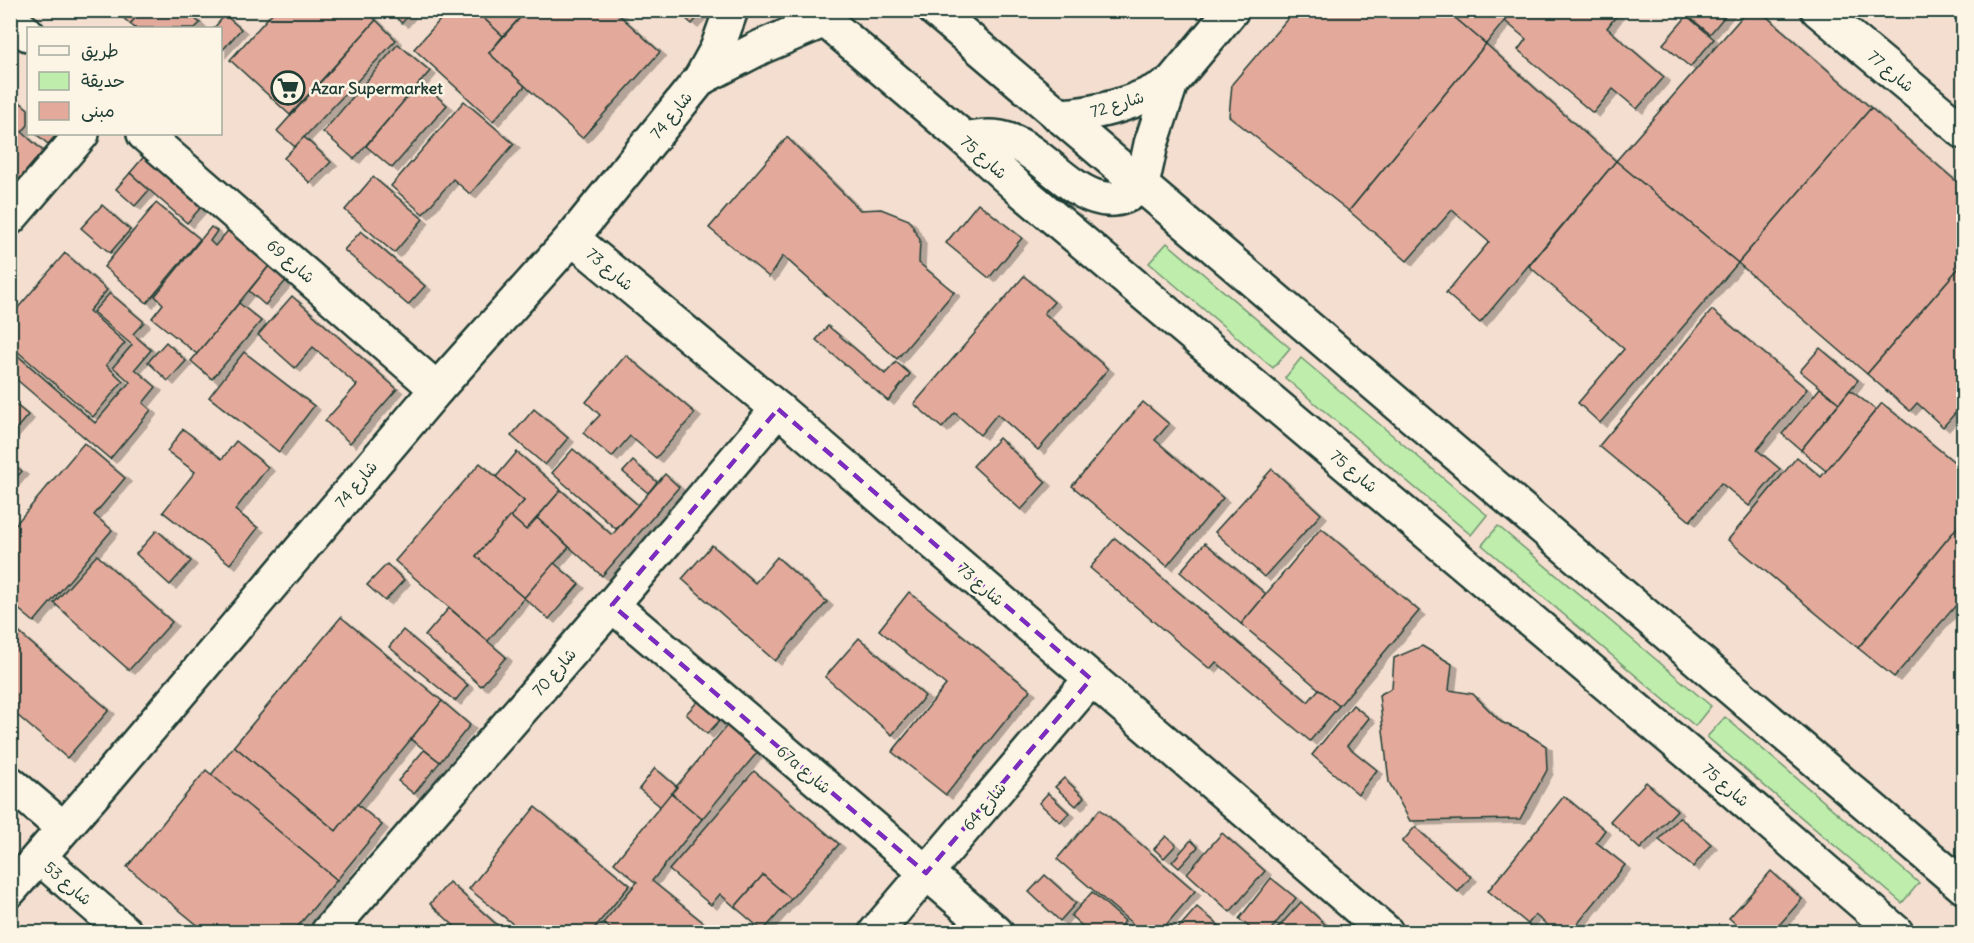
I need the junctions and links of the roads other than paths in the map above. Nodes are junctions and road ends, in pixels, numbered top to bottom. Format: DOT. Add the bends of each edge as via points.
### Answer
graph roads {
  1 [pos="731,10"];
  2 [pos="935,10"];
  3 [pos="1232,10"];
  4 [pos="1818,10"];
  5 [pos="819,15"];
  6 [pos="10,19"];
  7 [pos="27,33"];
  8 [pos="701,78"];
  9 [pos="1171,83"];
  10 [pos="1059,116"];
  11 [pos="1964,132"];
  12 [pos="81,135"];
  13 [pos="145,135"];
  14 [pos="966,140"];
  15 [pos="1142,185"];
  16 [pos="10,218"];
  17 [pos="572,238"];
  18 [pos="437,389"];
  19 [pos="778,409"];
  20 [pos="612,605"];
  21 [pos="1091,679"];
  22 [pos="10,783"];
  23 [pos="63,828"];
  24 [pos="39,857"];
  25 [pos="926,873"];
  26 [pos="1964,887"];
  27 [pos="10,890"];
  28 [pos="125,933"];
  29 [pos="328,933"];
  30 [pos="876,933"];
  31 [pos="996,933"];
  32 [pos="1386,933"];
  33 [pos="1896,933"];
  1 -- 8 [label="street, شارع 74"];
  2 -- 10 [label="street"];
  3 -- 9 [label="street, شارع 72"];
  4 -- 11 [label="street, شارع 77"];
  5 -- 8 [label="street, شارع 74"];
  5 -- 14 [label="street, شارع 75"];
  6 -- 7 [label="street"];
  8 -- 17 [label="street, شارع 74"];
  9 -- 10 [label="street, شارع 72" via="1118,107"];
  9 -- 15 [label="street, شارع 72"];
  10 -- 15 [label="street"];
  12 -- 16 [label="street"];
  13 -- 18 [label="street, شارع 69"];
  14 -- 15 [label="street" via="980,136 1010,140 1077,188 1099,198 1123,199"];
  14 -- 33 [label="street, شارع 75"];
  15 -- 26 [label="street"];
  17 -- 18 [label="street, شارع 74"];
  17 -- 19 [label="street, شارع 73"];
  18 -- 23 [label="street, شارع 74"];
  19 -- 20 [label="street, شارع 70"];
  19 -- 21 [label="street, شارع 73"];
  20 -- 25 [label="street, 67a شارع"];
  20 -- 29 [label="street, شارع 70"];
  21 -- 25 [label="street, شارع 64"];
  21 -- 32 [label="street, شارع 73"];
  22 -- 23 [label="street"];
  23 -- 24 [label="street, شارع 74"];
  24 -- 27 [label="street, شارع 74"];
  24 -- 28 [label="street, شارع 53"];
  25 -- 30 [label="street, شارع 64"];
  25 -- 31 [label="street, 67a شارع"];
}
